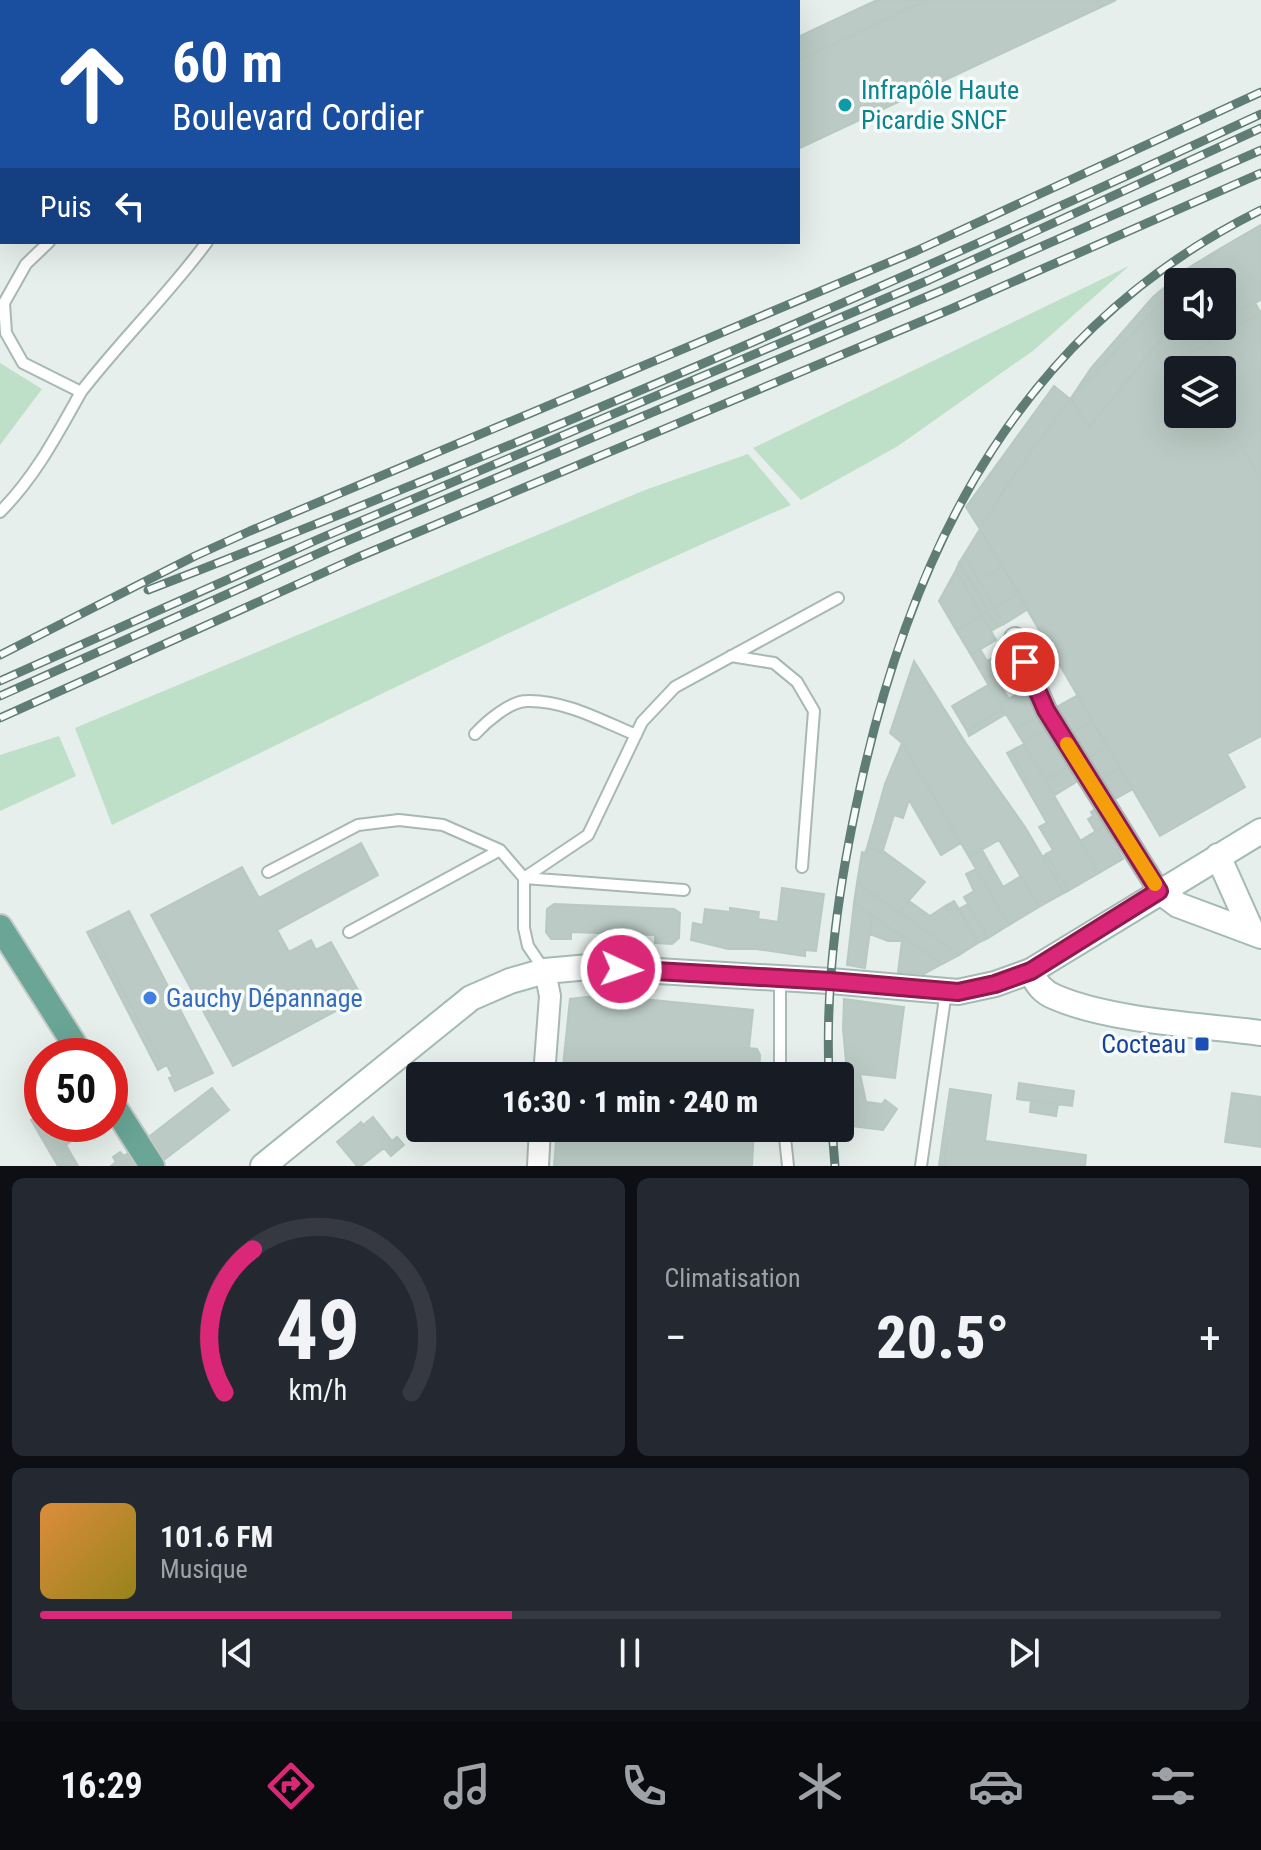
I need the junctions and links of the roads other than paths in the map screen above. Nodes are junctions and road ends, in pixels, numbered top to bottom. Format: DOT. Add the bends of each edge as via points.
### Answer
graph roads {
  1 [pos="47,244"];
  2 [pos="205,244"];
  3 [pos="81,392"];
  4 [pos="0,512"];
  5 [pos="838,598"];
  6 [pos="1015,638"];
  7 [pos="731,656"];
  8 [pos="475,734"];
  9 [pos="636,735"];
  10 [pos="1261,831"];
  11 [pos="500,850"];
  12 [pos="1218,856"];
  13 [pos="802,867"];
  14 [pos="268,872"];
  15 [pos="524,878"];
  16 [pos="684,890"];
  17 [pos="1159,891"];
  18 [pos="0,927"];
  19 [pos="349,932"];
  20 [pos="1256,934"];
  21 [pos="545,971"];
  22 [pos="1031,971"];
  23 [pos="780,978"];
  24 [pos="946,991"];
  25 [pos="1261,1033"];
  26 [pos="71,1038"];
  27 [pos="545,1062"];
  28 [pos="780,1062"];
  29 [pos="128,1128"];
  30 [pos="539,1142"];
  31 [pos="785,1142"];
  32 [pos="152,1166"];
  33 [pos="263,1166"];
  34 [pos="538,1166"];
  35 [pos="788,1166"];
  36 [pos="921,1166"];
  1 -- 3 [label="lane" via="26,264 4,303 6,333 23,363"];
  2 -- 3 [label="lane"];
  3 -- 4 [label="lane" via="39,465"];
  5 -- 7 [label="lane"];
  6 -- 17 [label="street" via="1046,710"];
  7 -- 9 [label="lane" via="675,687"];
  7 -- 13 [label="lane" via="774,663 797,682 814,711"];
  8 -- 9 [label="lane" via="489,718 525,700 576,709"];
  9 -- 15 [label="lane" via="588,835"];
  10 -- 12 [label="main road"];
  11 -- 14 [label="lane" via="443,825 399,820 358,825"];
  11 -- 15 [label="lane"];
  11 -- 19 [label="lane"];
  12 -- 17 [label="main road"];
  12 -- 20 [label="main road"];
  15 -- 16 [label="lane"];
  15 -- 21 [label="lane" via="528,946"];
  17 -- 20 [label="main road" via="1178,905"];
  17 -- 22 [label="main road"];
  18 -- 26 [label="main road"];
  21 -- 23 [label="main road" via="589,967"];
  21 -- 27 [label="street" via="550,996"];
  21 -- 33 [label="main road" via="471,998"];
  22 -- 24 [label="main road" via="995,984"];
  22 -- 25 [label="main road" via="1037,986 1054,997 1114,1014"];
  23 -- 24 [label="main road"];
  23 -- 28 [label="lane"];
  24 -- 36 [label="lane"];
  29 -- 32 [label="main road"];
  30 -- 34 [label="street"];
  31 -- 35 [label="lane"];
}
